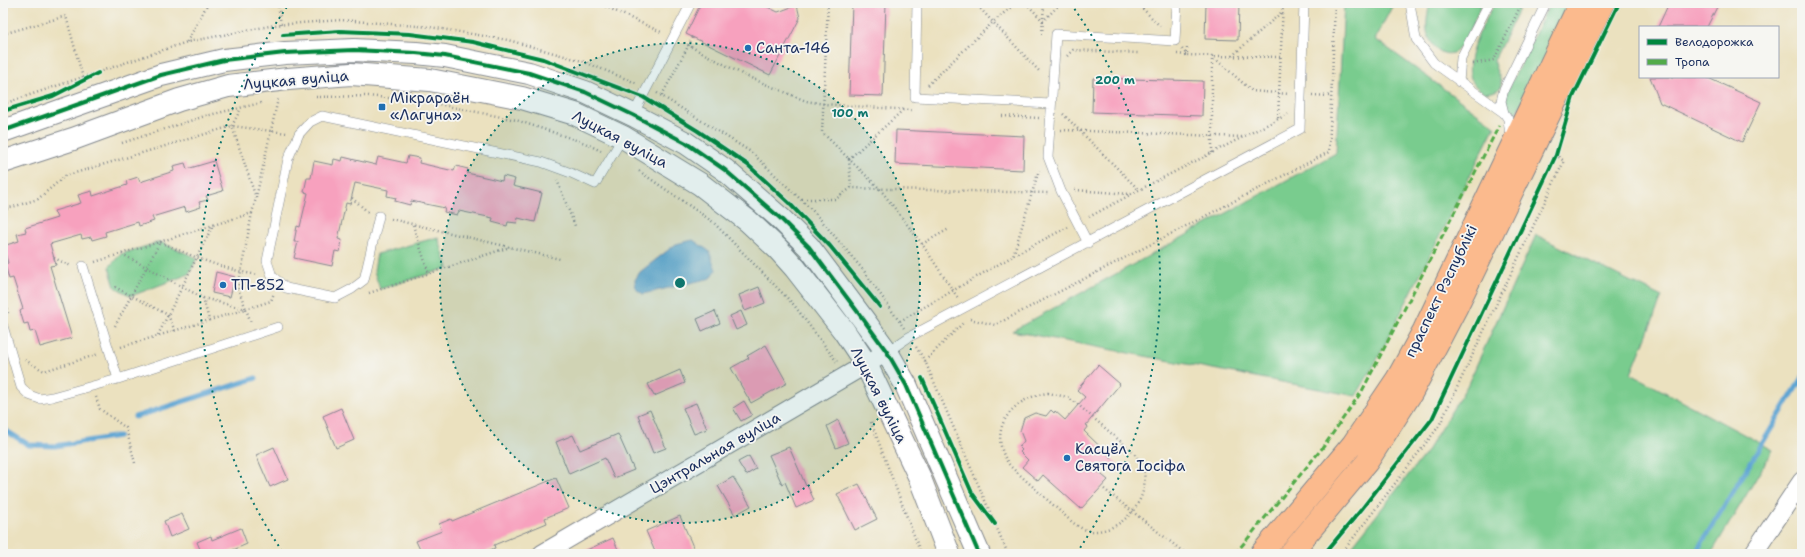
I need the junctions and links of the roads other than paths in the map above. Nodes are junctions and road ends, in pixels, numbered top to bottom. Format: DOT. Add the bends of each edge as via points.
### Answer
graph roads {
  1 [pos="691,3"];
  2 [pos="917,3"];
  3 [pos="1177,3"];
  4 [pos="1304,3"];
  5 [pos="1410,3"];
  6 [pos="1489,3"];
  7 [pos="1546,3"];
  8 [pos="1580,3"];
  9 [pos="1603,3"];
  10 [pos="1459,82"];
  11 [pos="1051,104"];
  12 [pos="63,111"];
  13 [pos="1504,113"];
  14 [pos="633,115"];
  15 [pos="3,131"];
  16 [pos="623,137"];
  17 [pos="73,139"];
  18 [pos="3,162"];
  19 [pos="1503,164"];
  20 [pos="379,216"];
  21 [pos="1088,243"];
  22 [pos="79,267"];
  23 [pos="6,323"];
  24 [pos="278,327"];
  25 [pos="887,352"];
  26 [pos="866,364"];
  27 [pos="118,379"];
  28 [pos="1802,482"];
  29 [pos="542,554"];
  30 [pos="949,554"];
  31 [pos="979,554"];
  32 [pos="1261,554"];
  33 [pos="1290,554"];
  34 [pos="1753,554"];
  1 -- 14 [label="lane"];
  2 -- 11 [label="lane" via="915,97"];
  3 -- 11 [label="lane" via="1175,41 1056,34"];
  4 -- 21 [label="lane" via="1300,129"];
  5 -- 10 [label="lane" via="1416,39 1434,63"];
  6 -- 10 [label="lane" via="1462,58"];
  7 -- 13 [label="lane" via="1504,88 1501,101"];
  8 -- 19 [label="main road, праспект Рэспублікі"];
  9 -- 33 [label="main road, праспект Рэспублікі" via="1412,392 1367,462"];
  10 -- 13 [label="lane"];
  11 -- 21 [label="lane" via="1048,157 1061,191"];
  12 -- 14 [label="street, Луцкая вуліца" via="161,75 224,60 285,53 354,50 444,56 529,73 585,92"];
  12 -- 15 [label="street, Луцкая вуліца"];
  12 -- 17 [label="street"];
  13 -- 19 [label="lane" via="1508,119 1510,135"];
  14 -- 25 [label="street, Луцкая вуліца" via="686,143 725,170 780,218 809,247"];
  16 -- 17 [label="street, Луцкая вуліца" via="575,114 522,98 430,80 351,74 228,86 178,100"];
  16 -- 20 [label="lane" via="595,184 571,172 541,162 322,116 310,122 299,134 288,159 267,261 272,276 286,288 335,298 352,290 364,280"];
  16 -- 26 [label="street, Луцкая вуліца" via="700,184 764,236 795,268 844,330"];
  17 -- 18 [label="street, Луцкая вуліца"];
  19 -- 32 [label="main road, праспект Рэспублікі" via="1424,330 1397,379 1353,444"];
  21 -- 25 [label="lane"];
  22 -- 27 [label="lane"];
  23 -- 27 [label="lane" via="21,387 29,395 40,399 52,397"];
  24 -- 27 [label="lane"];
  25 -- 26 [label="street, Цэнтральная вуліца"];
  25 -- 31 [label="street, Луцкая вуліца" via="906,385"];
  26 -- 29 [label="street, Цэнтральная вуліца"];
  26 -- 30 [label="street, Луцкая вуліца" via="919,476"];
  28 -- 34 [label="street"];
}
